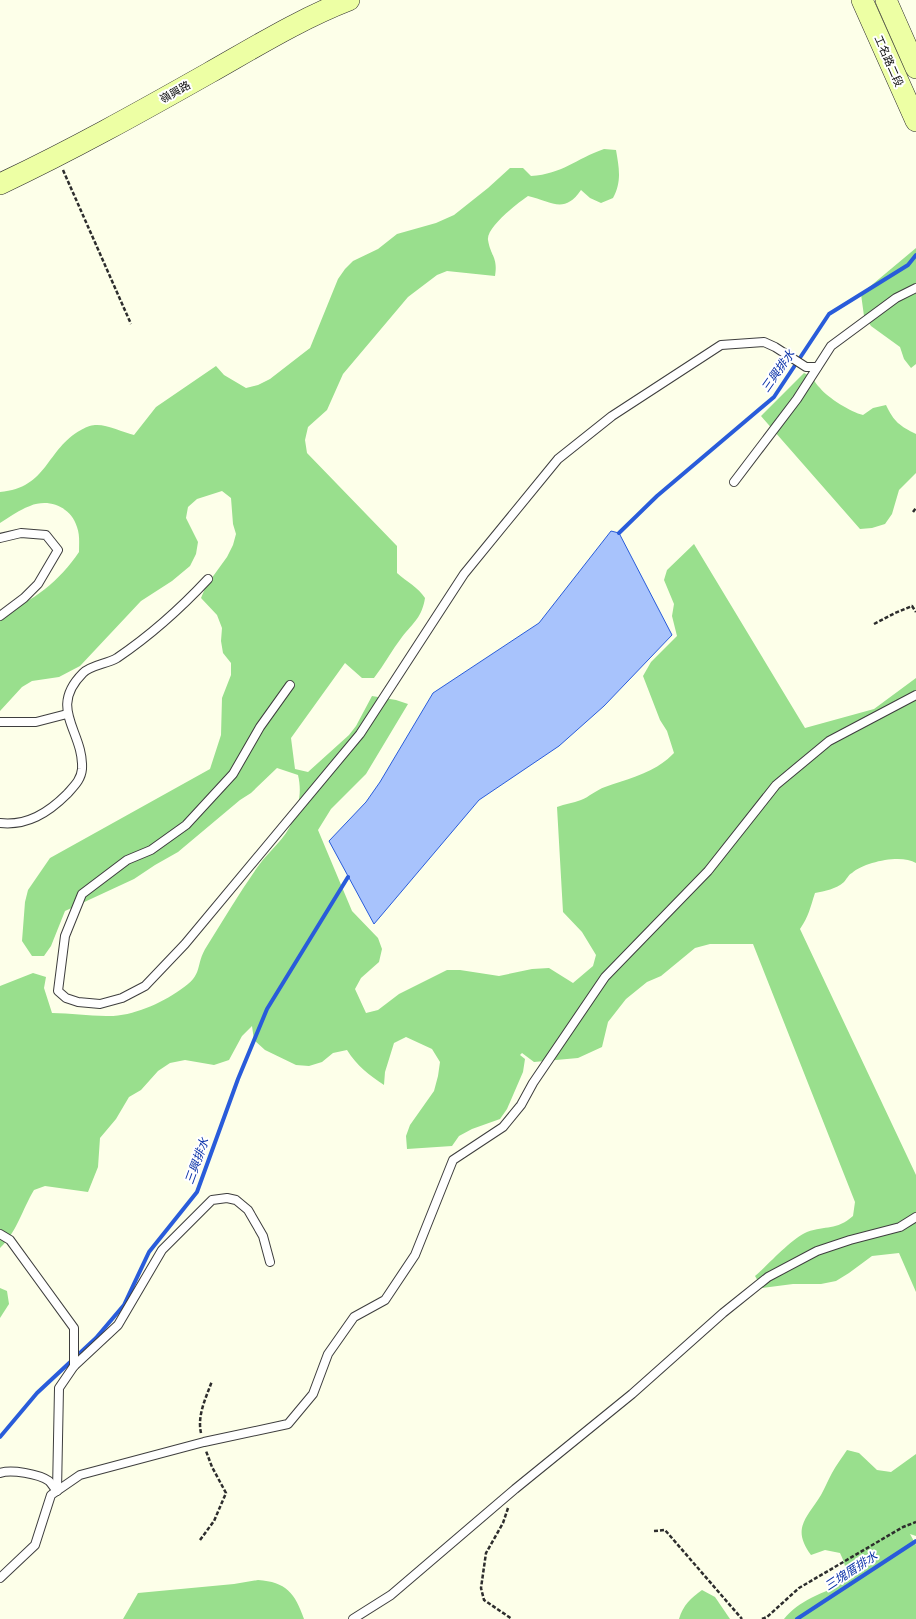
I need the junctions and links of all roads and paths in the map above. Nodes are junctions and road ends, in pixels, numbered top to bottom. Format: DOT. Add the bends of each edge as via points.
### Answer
graph roads {
  1 [pos="349,0"];
  2 [pos="862,0"];
  3 [pos="886,0"];
  4 [pos="916,68"];
  5 [pos="916,121"];
  6 [pos="57,157"];
  7 [pos="0,184"];
  8 [pos="916,288"];
  9 [pos="131,324"];
  10 [pos="817,367"];
  11 [pos="734,482"];
  12 [pos="916,508"];
  13 [pos="913,512"];
  14 [pos="0,538"];
  15 [pos="208,579"];
  16 [pos="916,612"];
  17 [pos="0,616"];
  18 [pos="874,624"];
  19 [pos="290,685"];
  20 [pos="916,694"];
  21 [pos="67,714"];
  22 [pos="0,722"];
  23 [pos="0,823"];
  24 [pos="916,1217"];
  25 [pos="0,1234"];
  26 [pos="270,1262"];
  27 [pos="74,1366"];
  28 [pos="212,1382"];
  29 [pos="204,1442"];
  30 [pos="0,1472"];
  31 [pos="515,1489"];
  32 [pos="57,1491"];
  33 [pos="916,1522"];
  34 [pos="654,1531"];
  35 [pos="200,1540"];
  36 [pos="0,1578"];
  37 [pos="353,1619"];
  38 [pos="512,1619"];
  39 [pos="742,1619"];
  40 [pos="762,1619"];
  1 -- 6 [label="main road, 嶺興路" via="301,22"];
  2 -- 5 [label="main road, 工名路二段"];
  3 -- 4 [label="main road, 工名路二段"];
  6 -- 7 [label="main road, 嶺興路"];
  6 -- 9 [label="path"];
  8 -- 10 [label="lane" via="896,298 831,346"];
  10 -- 11 [label="lane" via="797,399"];
  10 -- 19 [label="lane" via="806,367 764,342 721,345 612,416 558,459 464,574 360,734 185,944 145,986 122,998 100,1004 66,998 58,991 65,936 82,894 127,860 151,850 186,825 232,774 260,727"];
  12 -- 13 [label="path"];
  14 -- 17 [label="lane" via="21,533 46,535 58,550 38,584"];
  15 -- 21 [label="lane" via="143,640 113,661 84,672 69,693"];
  16 -- 18 [label="path" via="912,606"];
  20 -- 29 [label="lane" via="829,741 776,785 708,871 605,977 533,1083 521,1105 503,1127 454,1160 415,1255 385,1300 354,1316 328,1354 313,1394 288,1424"];
  21 -- 22 [label="lane" via="36,722"];
  21 -- 23 [label="lane" via="76,737 82,769 79,782 55,806 37,818 13,824"];
  24 -- 31 [label="lane" via="900,1227 817,1251 768,1277 722,1313 632,1394"];
  25 -- 27 [label="lane" via="10,1240 74,1328"];
  26 -- 27 [label="lane" via="264,1236 248,1210 236,1200 212,1200 162,1250 118,1324"];
  27 -- 32 [label="lane" via="59,1388"];
  28 -- 29 [label="path" via="200,1421"];
  29 -- 32 [label="lane" via="80,1475"];
  29 -- 35 [label="path" via="212,1468 226,1493 214,1521"];
  30 -- 32 [label="lane" via="8,1470 48,1481"];
  31 -- 37 [label="lane" via="391,1595"];
  31 -- 38 [label="path" via="503,1523 486,1553 481,1588 484,1600"];
  32 -- 36 [label="lane" via="51,1495 35,1545"];
  33 -- 40 [label="path" via="903,1527 799,1588"];
  34 -- 39 [label="path" via="665,1530"];
}
